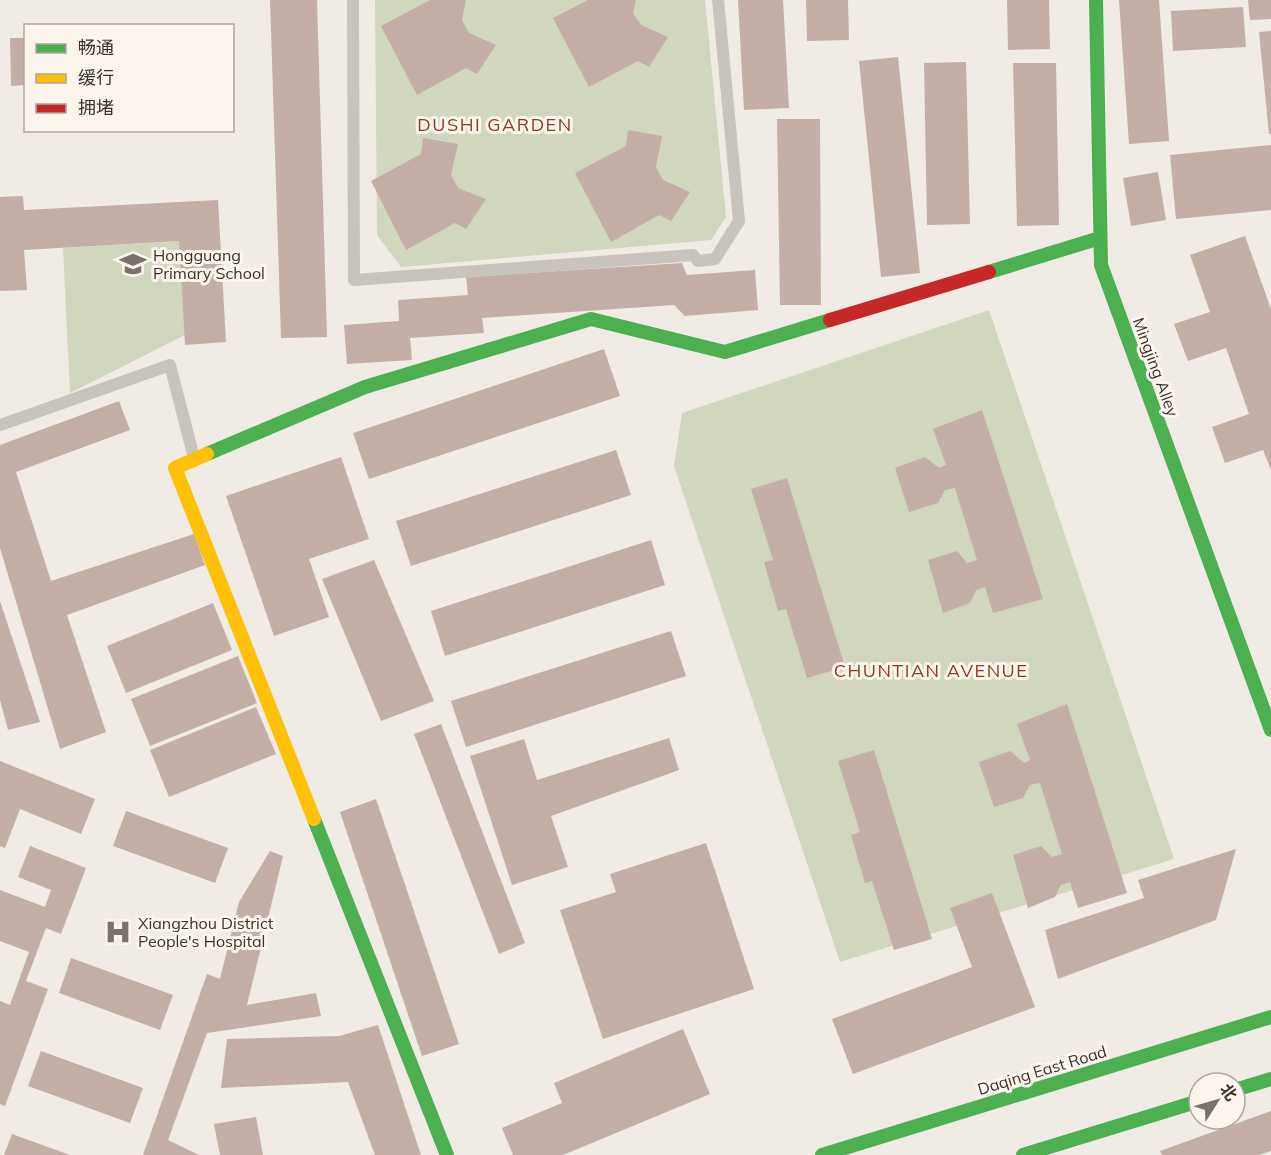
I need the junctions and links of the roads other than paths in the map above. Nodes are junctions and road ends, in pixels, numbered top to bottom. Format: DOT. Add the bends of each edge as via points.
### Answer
graph roads {
  1 [pos="352,0"];
  2 [pos="718,0"];
  3 [pos="1096,0"];
  4 [pos="1100,238"];
  5 [pos="0,425"];
  6 [pos="194,459"];
  7 [pos="1271,730"];
  8 [pos="1271,1017"];
  9 [pos="1271,1079"];
  10 [pos="1247,1086"];
  11 [pos="1187,1105"];
  12 [pos="447,1155"];
  13 [pos="822,1155"];
  14 [pos="1023,1155"];
  1 -- 2 [label="lane" via="354,280 693,255 698,261 715,260 739,221"];
  3 -- 4 [label="street, Mingjing Alley"];
  4 -- 6 [label="street" via="725,352 591,319 365,387"];
  4 -- 7 [label="street, Mingjing Alley" via="1101,265"];
  5 -- 6 [label="lane" via="170,365"];
  6 -- 12 [label="street" via="175,468"];
  8 -- 13 [label="street, Daqing East Road"];
  9 -- 10 [label="street"];
  11 -- 14 [label="street"];
}
